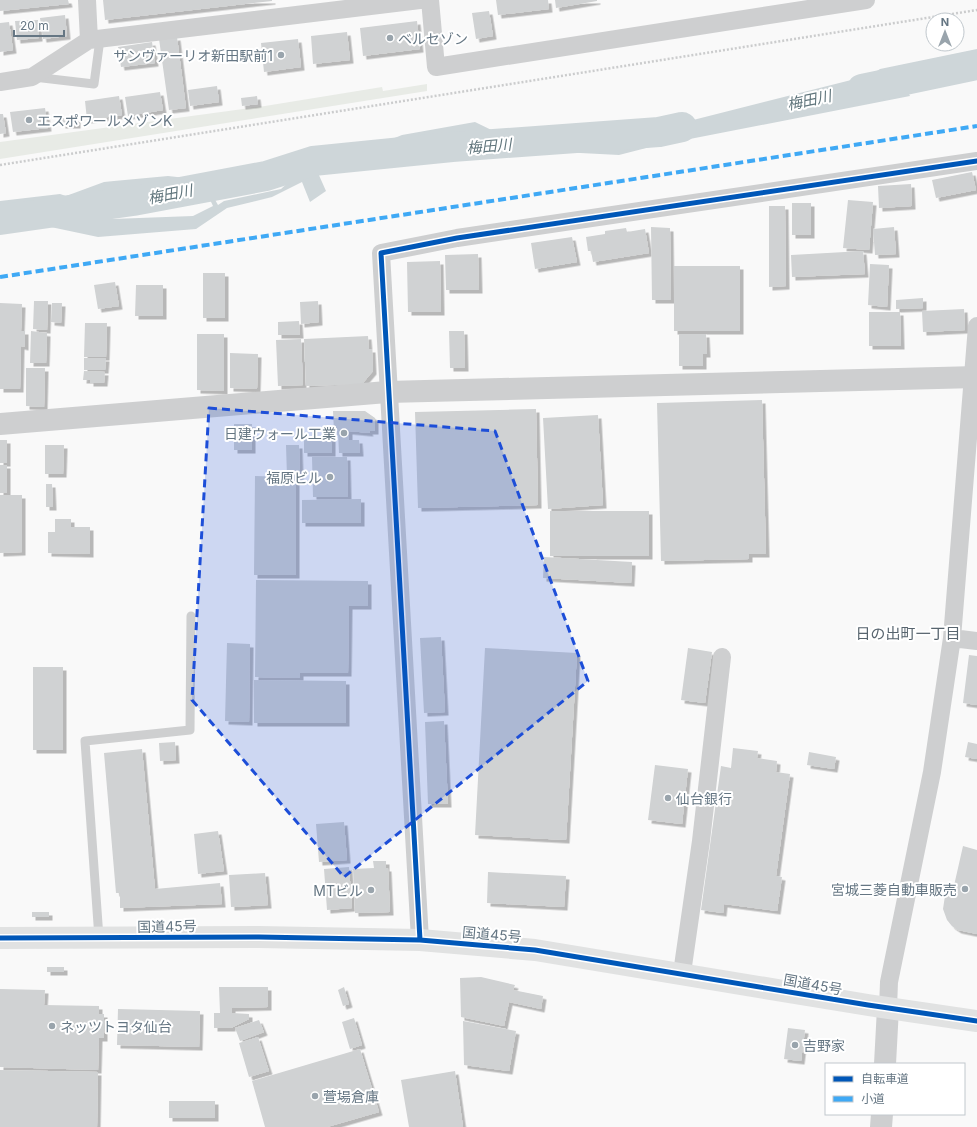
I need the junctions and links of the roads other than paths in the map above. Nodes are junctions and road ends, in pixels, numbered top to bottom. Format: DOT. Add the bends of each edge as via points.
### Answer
graph roads {
  1 [pos="87,0"];
  2 [pos="420,0"];
  3 [pos="430,0"];
  4 [pos="866,0"];
  5 [pos="808,5"];
  6 [pos="94,39"];
  7 [pos="32,77"];
  8 [pos="0,82"];
  9 [pos="977,161"];
  10 [pos="977,326"];
  11 [pos="975,377"];
  12 [pos="388,392"];
  13 [pos="0,424"];
  14 [pos="191,616"];
  15 [pos="952,638"];
  16 [pos="977,641"];
  17 [pos="722,656"];
  18 [pos="0,938"];
  19 [pos="99,938"];
  20 [pos="420,940"];
  21 [pos="682,973"];
  22 [pos="888,1008"];
  23 [pos="977,1021"];
  24 [pos="885,1063"];
  25 [pos="882,1115"];
  26 [pos="881,1127"];
  1 -- 6 [label="street"];
  2 -- 6 [label="street"];
  3 -- 5 [label="street" via="436,67"];
  4 -- 5 [label="street"];
  6 -- 7 [label="street"];
  6 -- 7 [label="lane" via="94,84"];
  7 -- 8 [label="street"];
  9 -- 12 [label="street" via="457,238 381,253"];
  10 -- 11 [label="street"];
  11 -- 12 [label="street"];
  11 -- 15 [label="street"];
  12 -- 13 [label="street"];
  12 -- 20 [label="street"];
  14 -- 19 [label="lane" via="190,730 85,741"];
  15 -- 16 [label="street"];
  15 -- 22 [label="street" via="932,772 889,982"];
  17 -- 21 [label="street"];
  18 -- 19 [label="highway, 国道45号"];
  19 -- 20 [label="highway, 国道45号"];
  20 -- 21 [label="highway, 国道45号" via="535,950"];
  21 -- 22 [label="highway, 国道45号"];
  22 -- 23 [label="highway, 国道45号"];
  22 -- 24 [label="street"];
  25 -- 26 [label="street"];
}
